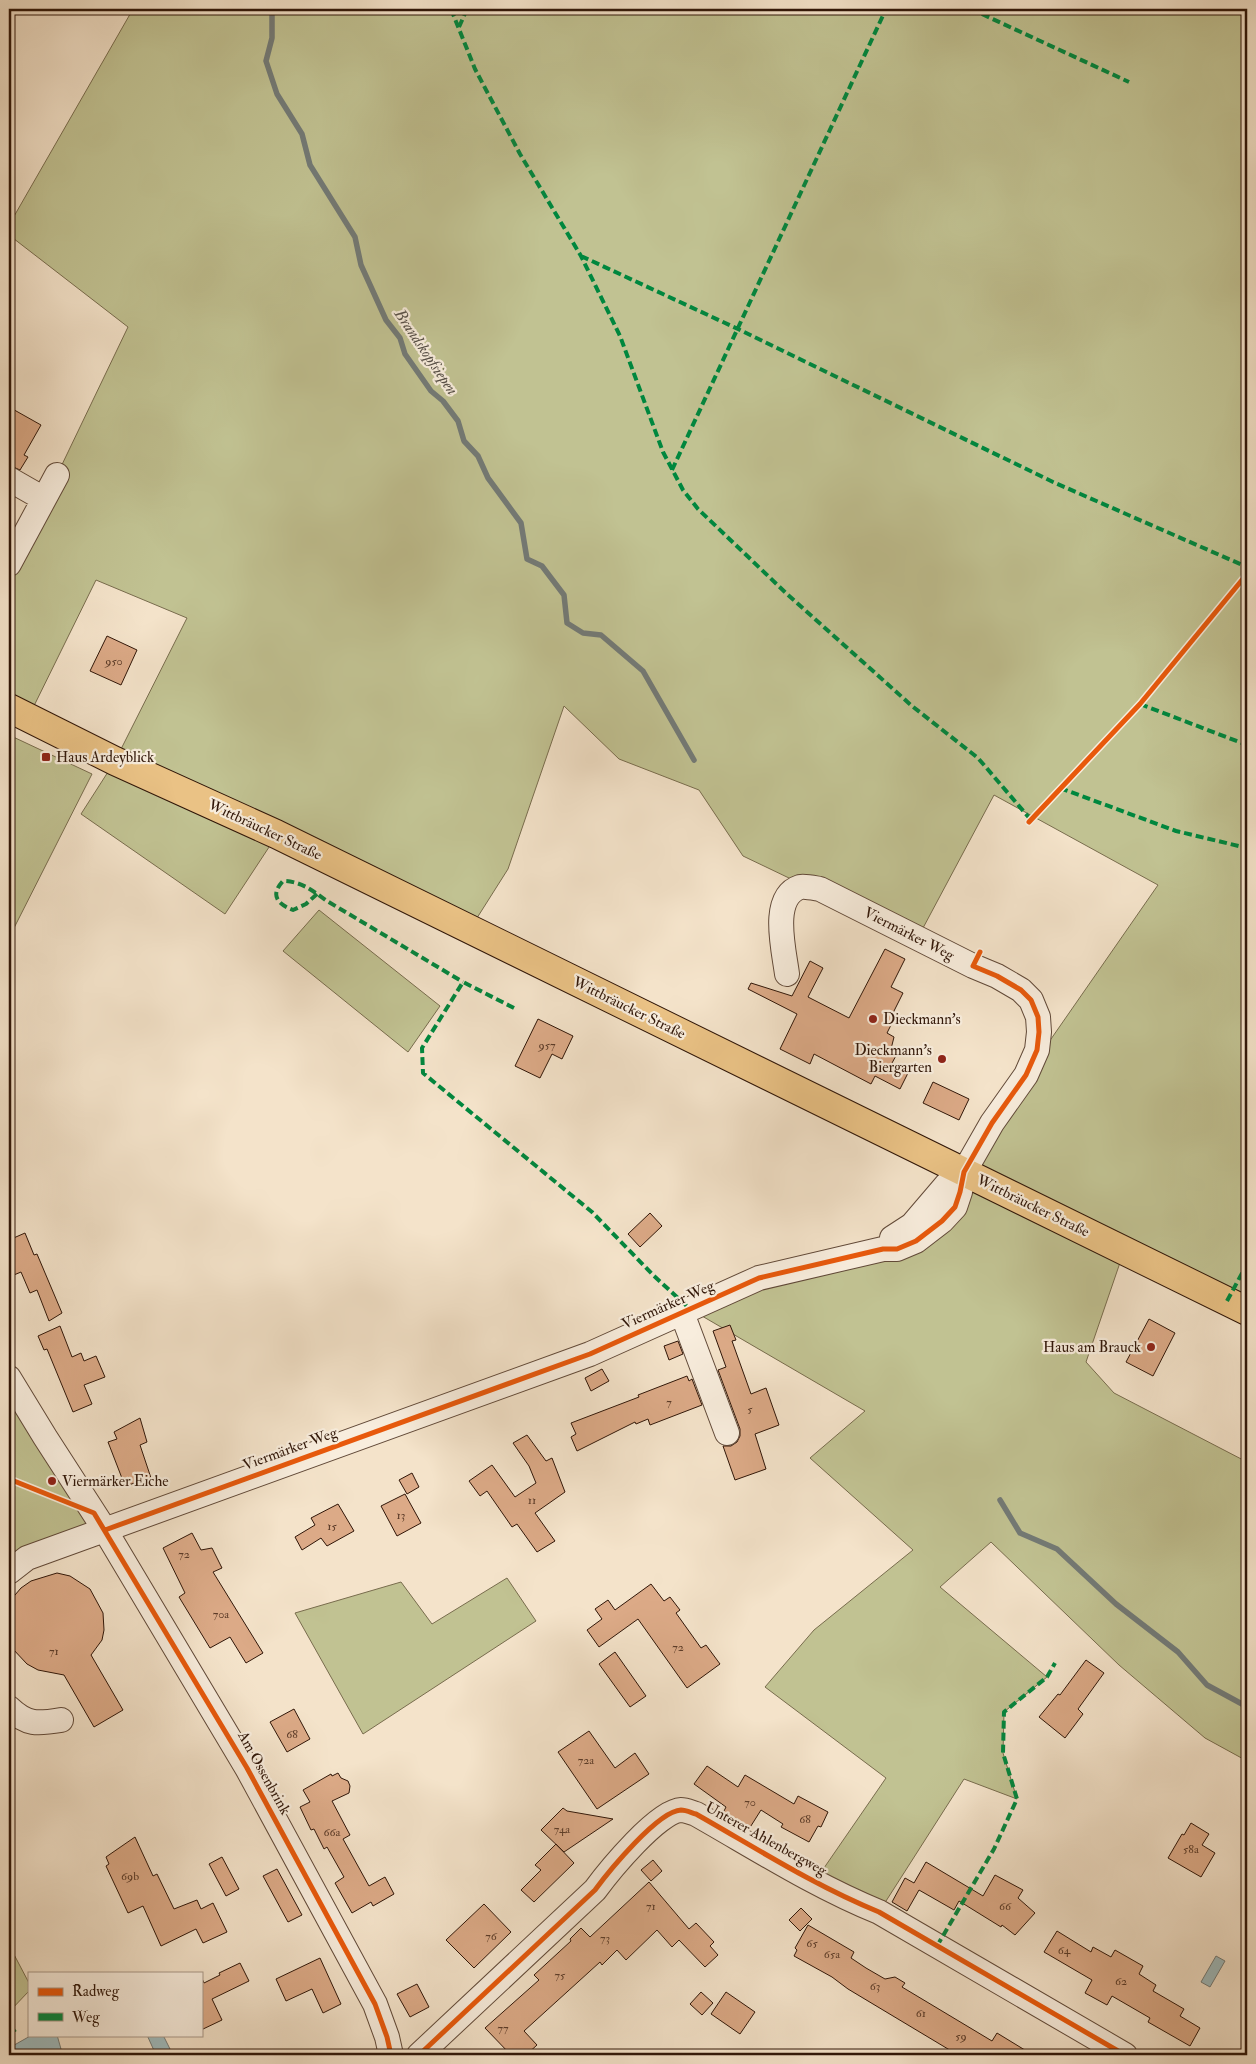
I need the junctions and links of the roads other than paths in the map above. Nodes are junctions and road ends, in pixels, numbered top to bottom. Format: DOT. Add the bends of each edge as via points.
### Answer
graph roads {
  1 [pos="57,475"];
  2 [pos="9,480"];
  3 [pos="44,499"];
  4 [pos="9,564"];
  5 [pos="9,708"];
  6 [pos="786,974"];
  7 [pos="964,1172"];
  8 [pos="1247,1311"];
  9 [pos="682,1313"];
  10 [pos="9,1378"];
  11 [pos="727,1433"];
  12 [pos="105,1530"];
  13 [pos="9,1572"];
  14 [pos="9,1708"];
  15 [pos="61,1720"];
  16 [pos="391,2055"];
  17 [pos="419,2055"];
  18 [pos="1125,2055"];
  1 -- 3 [label="street"];
  2 -- 3 [label="street"];
  3 -- 4 [label="street"];
  5 -- 7 [label="main road, Wittbräucker Straße" via="115,761 276,834"];
  6 -- 7 [label="street, Viermärker Weg" via="781,911 790,894 801,887 820,889 976,959 1031,1000 1038,1018 1038,1050 1026,1075 992,1123"];
  7 -- 8 [label="main road, Wittbräucker Straße"];
  7 -- 9 [label="street, Viermärker Weg" via="954,1207 916,1241 897,1249 884,1249 758,1278"];
  9 -- 11 [label="street"];
  9 -- 12 [label="street, Viermärker Weg" via="590,1354"];
  10 -- 12 [label="street, Am Ossenbrink"];
  12 -- 13 [label="street, Viermärker Weg" via="27,1558"];
  12 -- 16 [label="street, Am Ossenbrink" via="264,1798 375,2004"];
  14 -- 15 [label="street" via="16,1716 34,1724"];
  17 -- 18 [label="street, Unterer Ahlenbergweg" via="595,1890 618,1859 668,1814 680,1810 696,1814 815,1881 879,1912"];
}
